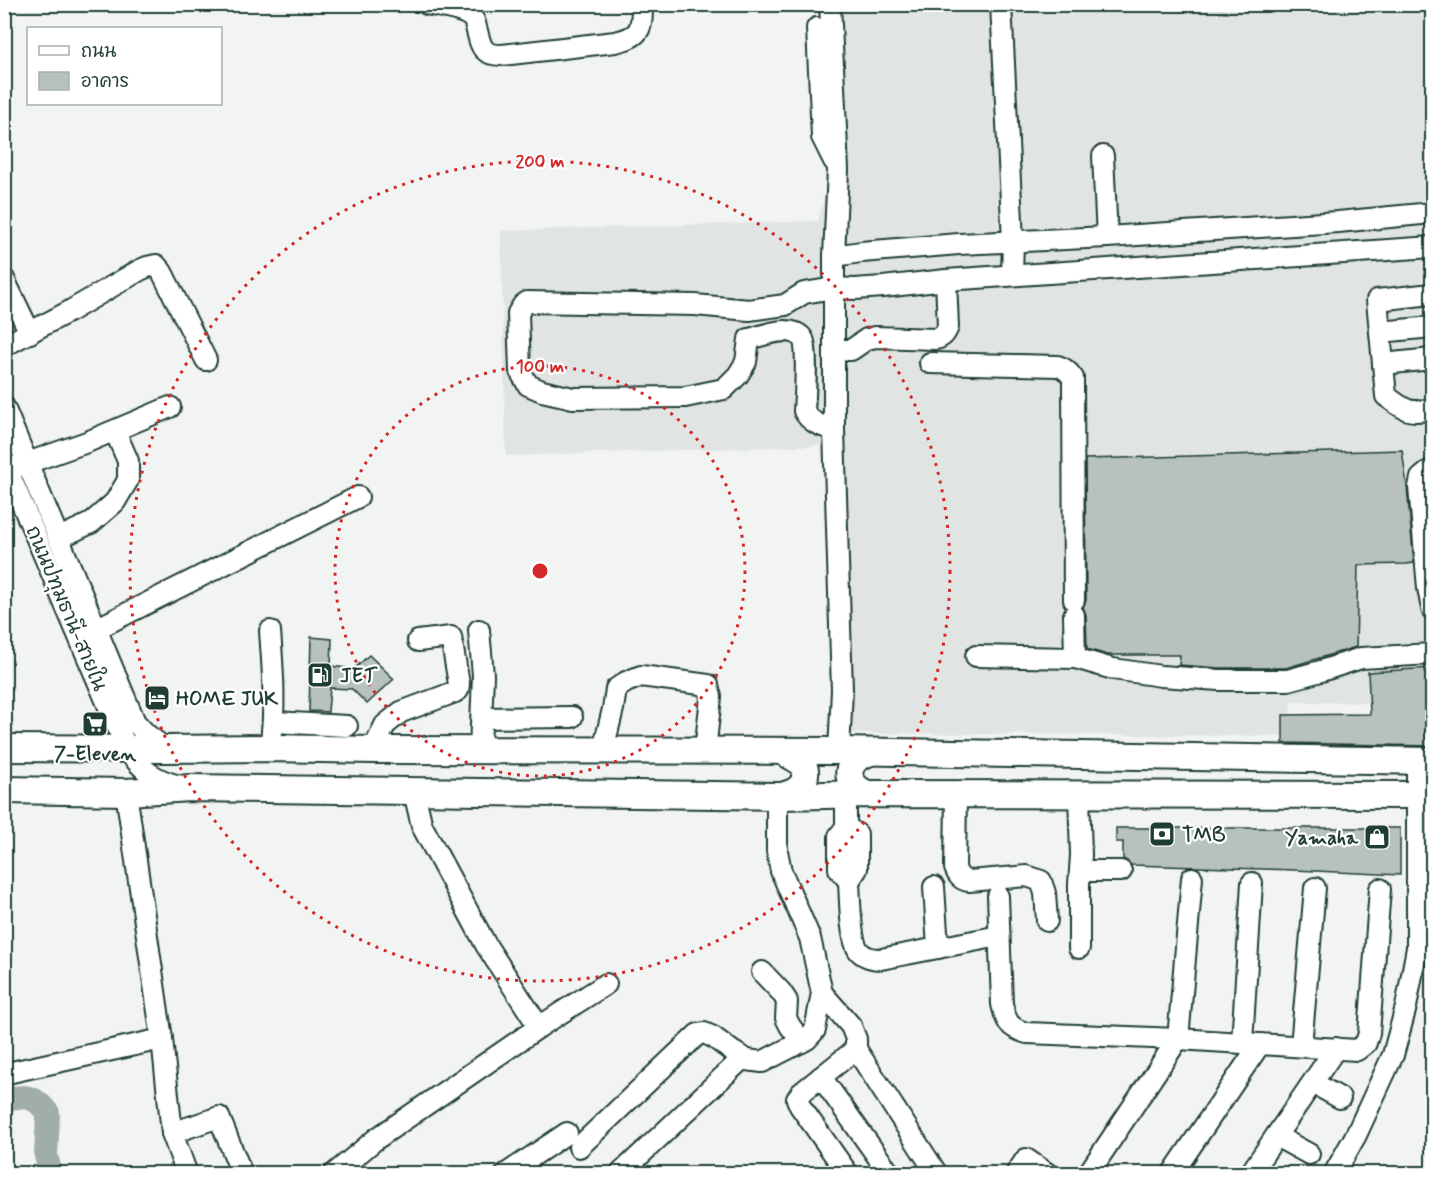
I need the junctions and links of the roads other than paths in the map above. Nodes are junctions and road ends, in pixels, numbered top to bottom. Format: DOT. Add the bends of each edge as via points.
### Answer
graph roads {
  1 [pos="427,4"];
  2 [pos="642,4"];
  3 [pos="816,4"];
  4 [pos="830,4"];
  5 [pos="1001,4"];
  6 [pos="1103,156"];
  7 [pos="838,170"];
  8 [pos="1432,213"];
  9 [pos="1107,237"];
  10 [pos="1013,241"];
  11 [pos="1432,247"];
  12 [pos="834,256"];
  13 [pos="1012,275"];
  14 [pos="4,279"];
  15 [pos="946,280"];
  16 [pos="834,288"];
  17 [pos="1432,294"];
  18 [pos="748,310"];
  19 [pos="1432,327"];
  20 [pos="1380,332"];
  21 [pos="30,333"];
  22 [pos="749,339"];
  23 [pos="4,346"];
  24 [pos="835,350"];
  25 [pos="1432,359"];
  26 [pos="206,360"];
  27 [pos="930,363"];
  28 [pos="1383,364"];
  29 [pos="4,407"];
  30 [pos="170,407"];
  31 [pos="1432,409"];
  32 [pos="834,430"];
  33 [pos="115,431"];
  34 [pos="28,462"];
  35 [pos="6,468"];
  36 [pos="1432,469"];
  37 [pos="358,497"];
  38 [pos="58,538"];
  39 [pos="1432,609"];
  40 [pos="96,629"];
  41 [pos="479,630"];
  42 [pos="270,631"];
  43 [pos="418,641"];
  44 [pos="1432,654"];
  45 [pos="976,656"];
  46 [pos="1075,658"];
  47 [pos="572,717"];
  48 [pos="482,718"];
  49 [pos="274,722"];
  50 [pos="347,726"];
  51 [pos="4,748"];
  52 [pos="270,748"];
  53 [pos="127,749"];
  54 [pos="166,749"];
  55 [pos="373,750"];
  56 [pos="480,750"];
  57 [pos="603,750"];
  58 [pos="705,751"];
  59 [pos="782,751"];
  60 [pos="839,751"];
  61 [pos="870,752"];
  62 [pos="1425,761"];
  63 [pos="191,788"];
  64 [pos="4,790"];
  65 [pos="126,792"];
  66 [pos="414,792"];
  67 [pos="857,794"];
  68 [pos="956,794"];
  69 [pos="1079,795"];
  70 [pos="1425,795"];
  71 [pos="779,796"];
  72 [pos="1081,871"];
  73 [pos="1121,871"];
  74 [pos="1192,878"];
  75 [pos="1252,883"];
  76 [pos="934,887"];
  77 [pos="1315,888"];
  78 [pos="1380,889"];
  79 [pos="998,896"];
  80 [pos="1047,921"];
  81 [pos="999,936"];
  82 [pos="938,948"];
  83 [pos="1079,948"];
  84 [pos="762,972"];
  85 [pos="606,984"];
  86 [pos="822,993"];
  87 [pos="539,1027"];
  88 [pos="162,1039"];
  89 [pos="1178,1039"];
  90 [pos="802,1042"];
  91 [pos="1251,1044"];
  92 [pos="1301,1046"];
  93 [pos="1336,1048"];
  94 [pos="856,1049"];
  95 [pos="743,1058"];
  96 [pos="7,1073"];
  97 [pos="821,1077"];
  98 [pos="1312,1083"];
  99 [pos="1340,1098"];
  100 [pos="172,1133"];
  101 [pos="1276,1136"];
  102 [pos="1309,1154"];
  103 [pos="187,1173"];
  104 [pos="242,1173"];
  105 [pos="334,1173"];
  106 [pos="506,1173"];
  107 [pos="620,1173"];
  108 [pos="848,1173"];
  109 [pos="890,1173"];
  110 [pos="937,1173"];
  111 [pos="1016,1173"];
  112 [pos="1048,1173"];
  113 [pos="1088,1173"];
  114 [pos="1172,1173"];
  115 [pos="1251,1173"];
  116 [pos="1334,1173"];
  1 -- 2 [label="street" via="467,14 474,20 481,45 494,55 628,39 642,24"];
  3 -- 7 [label="street" via="822,137"];
  4 -- 7 [label="street"];
  5 -- 10 [label="street"];
  6 -- 9 [label="street"];
  7 -- 12 [label="street"];
  8 -- 9 [label="street"];
  9 -- 10 [label="street"];
  10 -- 12 [label="street"];
  10 -- 13 [label="street"];
  11 -- 13 [label="street"];
  12 -- 16 [label="street"];
  13 -- 15 [label="street"];
  14 -- 21 [label="street"];
  15 -- 16 [label="street"];
  15 -- 24 [label="street" via="948,327 941,338 875,338 851,350"];
  16 -- 18 [label="street" via="804,293 785,305"];
  16 -- 24 [label="street"];
  17 -- 20 [label="street" via="1377,300"];
  18 -- 22 [label="street"];
  18 -- 22 [label="street" via="695,305 527,302 518,313 520,371 528,385 573,398 685,397 724,389 746,362"];
  19 -- 20 [label="street"];
  20 -- 28 [label="street"];
  21 -- 23 [label="street"];
  21 -- 26 [label="street" via="140,270 156,265"];
  22 -- 32 [label="street" via="778,332 793,332 803,339 804,411 807,417"];
  24 -- 32 [label="street"];
  25 -- 28 [label="street"];
  27 -- 46 [label="street" via="1058,366 1073,378"];
  28 -- 31 [label="street" via="1386,396 1408,411"];
  29 -- 34 [label="street, ถนนปทุมธานี-สายใน"];
  30 -- 33 [label="street"];
  32 -- 60 [label="street" via="842,690"];
  33 -- 34 [label="street"];
  33 -- 38 [label="street" via="128,461 128,480 115,502 91,523"];
  34 -- 35 [label="street"];
  34 -- 38 [label="street, ถนนปทุมธานี-สายใน"];
  35 -- 53 [label="street, ถนนปทุมธานี-สายใน"];
  36 -- 39 [label="street" via="1421,478 1419,487"];
  37 -- 40 [label="street"];
  38 -- 40 [label="street, ถนนปทุมธานี-สายใน"];
  40 -- 54 [label="street, ถนนปทุมธานี-สายใน" via="135,722"];
  41 -- 48 [label="street"];
  42 -- 49 [label="street"];
  43 -- 55 [label="street" via="451,637 458,690 401,712 385,725"];
  44 -- 46 [label="street" via="1361,658 1288,680 1161,676"];
  45 -- 46 [label="street"];
  47 -- 48 [label="street"];
  48 -- 56 [label="street"];
  49 -- 50 [label="street"];
  49 -- 52 [label="street"];
  51 -- 53 [label="main road"];
  52 -- 54 [label="main road"];
  52 -- 55 [label="main road"];
  53 -- 54 [label="main road"];
  53 -- 63 [label="street, ถนนปทุมธานี-สายใน" via="154,777"];
  55 -- 56 [label="main road"];
  56 -- 57 [label="main road"];
  57 -- 58 [label="main road"];
  57 -- 58 [label="street" via="616,689 641,676 708,685 711,697"];
  58 -- 59 [label="main road"];
  59 -- 60 [label="main road"];
  59 -- 71 [label="main road" via="804,764 806,771 803,785"];
  60 -- 61 [label="main road"];
  61 -- 62 [label="main road"];
  61 -- 67 [label="main road" via="849,768 851,782 861,792"];
  62 -- 70 [label="street"];
  63 -- 65 [label="main road"];
  63 -- 66 [label="main road"];
  64 -- 65 [label="main road"];
  65 -- 88 [label="street"];
  66 -- 71 [label="main road"];
  66 -- 87 [label="street" via="422,826 486,945"];
  67 -- 68 [label="main road"];
  67 -- 71 [label="main road"];
  67 -- 82 [label="street" via="846,827 857,834 857,869 849,881 854,940 860,951 874,959"];
  68 -- 69 [label="main road"];
  68 -- 80 [label="street" via="957,875 969,881 1027,876 1041,881"];
  69 -- 70 [label="main road"];
  69 -- 72 [label="street"];
  70 -- 116 [label="street" via="1418,948 1406,1007 1393,1055"];
  71 -- 86 [label="street" via="780,871 810,938"];
  72 -- 73 [label="street"];
  72 -- 83 [label="street"];
  74 -- 89 [label="street"];
  75 -- 91 [label="street"];
  76 -- 82 [label="street"];
  77 -- 92 [label="street"];
  78 -- 93 [label="street" via="1369,1033 1366,1043 1357,1050"];
  79 -- 81 [label="street"];
  81 -- 82 [label="street"];
  81 -- 89 [label="street" via="1002,1004 1004,1016 1014,1030"];
  84 -- 90 [label="street" via="787,1001 786,1018"];
  85 -- 87 [label="street"];
  86 -- 90 [label="street" via="815,1030"];
  86 -- 94 [label="street" via="851,1026"];
  87 -- 105 [label="street"];
  88 -- 96 [label="street"];
  88 -- 100 [label="street"];
  89 -- 91 [label="street"];
  89 -- 113 [label="street"];
  90 -- 95 [label="street" via="762,1062"];
  91 -- 92 [label="street"];
  91 -- 114 [label="street"];
  92 -- 93 [label="street"];
  93 -- 98 [label="street"];
  94 -- 97 [label="street"];
  94 -- 110 [label="street"];
  95 -- 106 [label="street" via="712,1037 698,1034 573,1140"];
  95 -- 107 [label="street"];
  97 -- 108 [label="street" via="797,1099"];
  97 -- 109 [label="street"];
  98 -- 99 [label="street"];
  98 -- 101 [label="street"];
  100 -- 103 [label="street"];
  100 -- 104 [label="street" via="219,1117"];
  101 -- 102 [label="street"];
  101 -- 115 [label="street"];
  111 -- 112 [label="street" via="1026,1159"];
}
